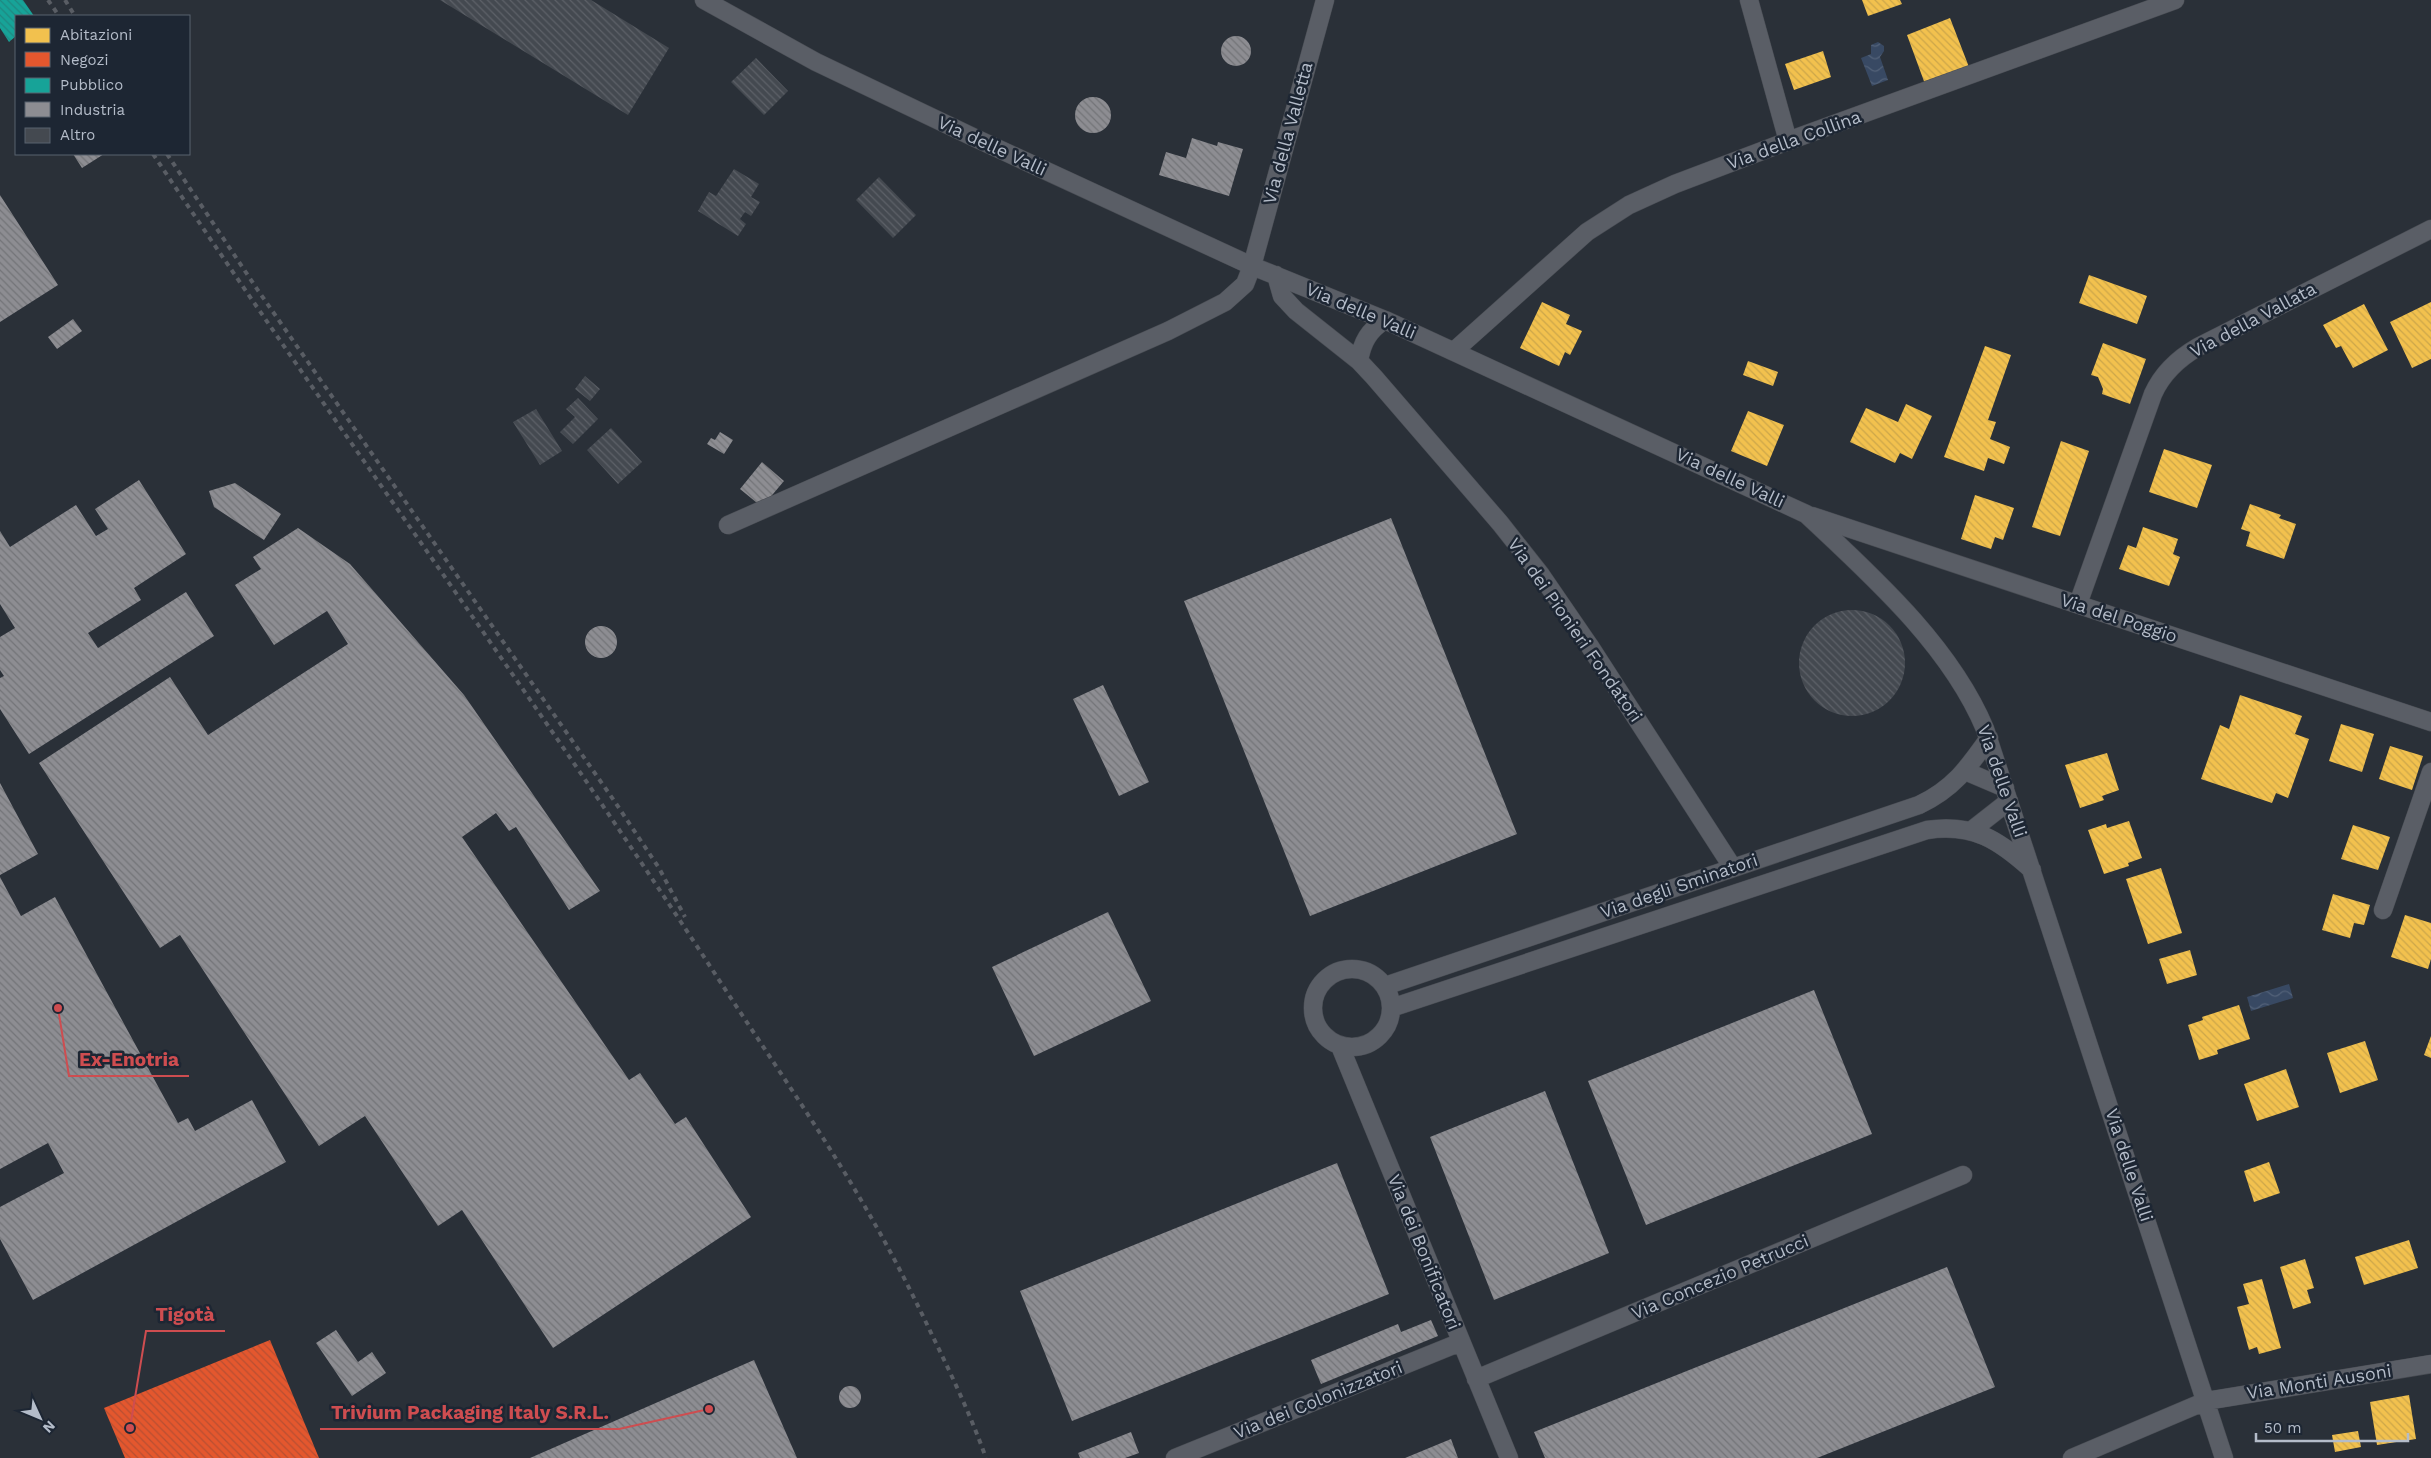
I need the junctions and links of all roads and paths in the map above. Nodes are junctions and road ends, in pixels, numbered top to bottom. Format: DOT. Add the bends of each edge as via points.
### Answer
graph roads {
  1 [pos="704,0"];
  2 [pos="1324,0"];
  3 [pos="1749,0"];
  4 [pos="2175,0"];
  5 [pos="1788,141"];
  6 [pos="2430,234"];
  7 [pos="1252,266"];
  8 [pos="1276,275"];
  9 [pos="1385,320"];
  10 [pos="1454,351"];
  11 [pos="1359,361"];
  12 [pos="1806,514"];
  13 [pos="728,525"];
  14 [pos="2078,604"];
  15 [pos="2431,722"];
  16 [pos="1989,738"];
  17 [pos="1965,771"];
  18 [pos="2431,772"];
  19 [pos="2007,794"];
  20 [pos="1972,830"];
  21 [pos="1733,868"];
  22 [pos="2032,870"];
  23 [pos="2383,910"];
  24 [pos="1385,986"];
  25 [pos="1391,1008"];
  26 [pos="1340,1046"];
  27 [pos="1964,1175"];
  28 [pos="1461,1342"];
  29 [pos="2431,1364"];
  30 [pos="1476,1379"];
  31 [pos="2206,1401"];
  32 [pos="1175,1458"];
  33 [pos="1509,1458"];
  34 [pos="2072,1458"];
  35 [pos="2224,1458"];
  1 -- 7 [label="street, Via delle Valli" via="873,90"];
  2 -- 7 [label="street, Via della Valletta"];
  3 -- 5 [label="street"];
  4 -- 5 [label="street, Via della Collina"];
  5 -- 10 [label="street, Via della Collina" via="1616,211 1578,239"];
  6 -- 14 [label="street, Via della Vallata" via="2198,346 2172,367 2153,394"];
  7 -- 8 [label="street, Via delle Valli"];
  7 -- 13 [label="street, Via della Valletta" via="1245,284 1207,313"];
  8 -- 9 [label="street, Via delle Valli"];
  8 -- 11 [label="street, Via dei Pionieri Fondatori" via="1282,296 1296,311"];
  9 -- 10 [label="street, Via delle Valli"];
  9 -- 11 [label="street" via="1368,335"];
  10 -- 12 [label="street, Via delle Valli"];
  11 -- 21 [label="street, Via dei Pionieri Fondatori" via="1535,567"];
  12 -- 14 [label="street, Via del Poggio"];
  12 -- 16 [label="street, Via delle Valli" via="1874,579 1931,644 1974,706"];
  14 -- 15 [label="street, Via del Poggio"];
  16 -- 17 [label="street, Via degli Sminatori"];
  16 -- 19 [label="street, Via delle Valli"];
  17 -- 19 [label="street"];
  17 -- 21 [label="street, Via degli Sminatori" via="1950,787 1919,805"];
  18 -- 23 [label="street"];
  19 -- 20 [label="street"];
  19 -- 22 [label="street, Via delle Valli"];
  20 -- 22 [label="street, Via degli Sminatori" via="2004,846"];
  20 -- 25 [label="street, Via degli Sminatori" via="1946,827 1920,832"];
  21 -- 24 [label="street, Via degli Sminatori"];
  22 -- 31 [label="street, Via delle Valli"];
  24 -- 25 [label="street"];
  24 -- 26 [label="street" via="1376,976 1350,968 1325,979 1312,1003 1313,1017 1318,1030"];
  25 -- 26 [label="street" via="1384,1031 1375,1040 1364,1046"];
  26 -- 28 [label="street, Via dei Bonificatori"];
  27 -- 30 [label="street, Via Concezio Petrucci"];
  28 -- 30 [label="street, Via dei Bonificatori"];
  28 -- 32 [label="street, Via dei Colonizzatori"];
  29 -- 31 [label="street, Via Monti Ausoni"];
  30 -- 33 [label="street, Via dei Bonificatori"];
  31 -- 34 [label="street, Via Monti Ausoni"];
  31 -- 35 [label="street, Via delle Valli"];
}
